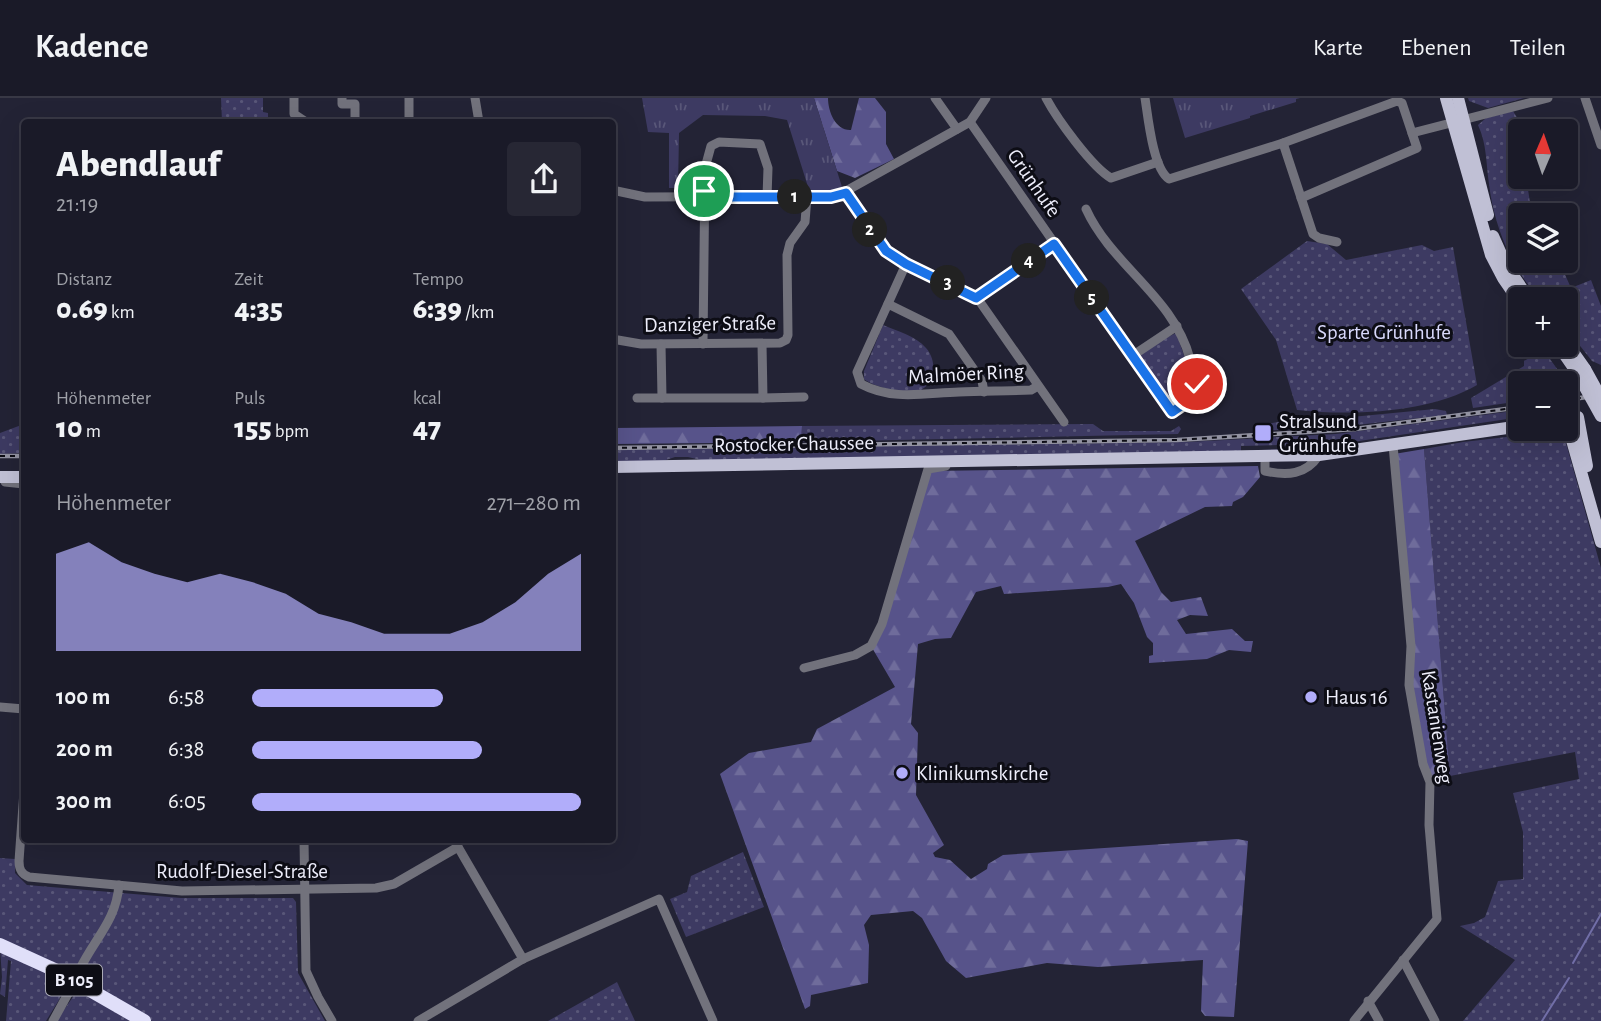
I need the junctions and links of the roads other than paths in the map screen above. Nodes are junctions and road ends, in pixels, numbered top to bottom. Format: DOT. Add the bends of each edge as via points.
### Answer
graph roads {
  1 [pos="293,98"];
  2 [pos="342,98"];
  3 [pos="409,98"];
  4 [pos="475,98"];
  5 [pos="935,98"];
  6 [pos="986,98"];
  7 [pos="1046,98"];
  8 [pos="1145,98"];
  9 [pos="1446,98"];
  10 [pos="1458,98"];
  11 [pos="1548,98"];
  12 [pos="1585,98"];
  13 [pos="1381,102"];
  14 [pos="301,119"];
  15 [pos="355,119"];
  16 [pos="409,119"];
  17 [pos="479,119"];
  18 [pos="1458,120"];
  19 [pos="970,122"];
  20 [pos="957,129"];
  21 [pos="1412,133"];
  22 [pos="1283,143"];
  23 [pos="1601,145"];
  24 [pos="1158,162"];
  25 [pos="616,191"];
  26 [pos="846,193"];
  27 [pos="704,197"];
  28 [pos="767,197"];
  29 [pos="807,197"];
  30 [pos="1301,198"];
  31 [pos="1086,209"];
  32 [pos="1337,242"];
  33 [pos="1054,244"];
  34 [pos="906,264"];
  35 [pos="1509,287"];
  36 [pos="1520,287"];
  37 [pos="976,298"];
  38 [pos="888,304"];
  39 [pos="1177,326"];
  40 [pos="616,340"];
  41 [pos="661,344"];
  42 [pos="703,344"];
  43 [pos="762,344"];
  44 [pos="1132,356"];
  45 [pos="1569,357"];
  46 [pos="1574,357"];
  47 [pos="1580,370"];
  48 [pos="1038,386"];
  49 [pos="984,392"];
  50 [pos="804,397"];
  51 [pos="637,398"];
  52 [pos="662,398"];
  53 [pos="763,398"];
  54 [pos="1601,398"];
  55 [pos="1601,415"];
  56 [pos="1578,417"];
  57 [pos="1064,422"];
  58 [pos="1508,428"];
  59 [pos="1578,440"];
  60 [pos="1576,441"];
  61 [pos="1393,445"];
  62 [pos="975,461"];
  63 [pos="616,467"];
  64 [pos="21,477"];
  65 [pos="0,479"];
  66 [pos="21,483"];
  67 [pos="1601,520"];
  68 [pos="1601,542"];
  69 [pos="804,668"];
  70 [pos="0,707"];
  71 [pos="21,709"];
  72 [pos="21,838"];
  73 [pos="304,843"];
  74 [pos="456,843"];
  75 [pos="119,886"];
  76 [pos="306,889"];
  77 [pos="0,945"];
  78 [pos="523,959"];
  79 [pos="1403,960"];
  80 [pos="1368,1001"];
  81 [pos="52,1021"];
  82 [pos="144,1021"];
  83 [pos="332,1021"];
  84 [pos="418,1021"];
  85 [pos="713,1021"];
  86 [pos="1354,1021"];
  87 [pos="1379,1021"];
  88 [pos="1435,1021"];
  1 -- 14 [label="street" via="293,114"];
  2 -- 15 [label="street" via="342,104 355,104"];
  3 -- 16 [label="street"];
  4 -- 17 [label="street"];
  5 -- 20 [label="street"];
  6 -- 19 [label="street"];
  7 -- 24 [label="street" via="1079,145 1111,178"];
  8 -- 24 [label="street"];
  9 -- 18 [label="main road"];
  10 -- 18 [label="main road"];
  11 -- 18 [label="street"];
  12 -- 23 [label="street"];
  13 -- 21 [label="street" via="1402,103"];
  13 -- 22 [label="street"];
  18 -- 21 [label="street"];
  18 -- 35 [label="main road" via="1492,256"];
  18 -- 36 [label="main road" via="1494,236"];
  19 -- 20 [label="street"];
  19 -- 33 [label="street, Grünhufe"];
  20 -- 26 [label="street"];
  21 -- 30 [label="street" via="1417,148"];
  22 -- 24 [label="street" via="1168,179"];
  22 -- 30 [label="street"];
  25 -- 27 [label="street" via="645,197"];
  26 -- 29 [label="street"];
  26 -- 34 [label="street, Malmöer Ring" via="881,246"];
  27 -- 28 [label="street"];
  27 -- 28 [label="street" via="707,157 711,146 719,142 760,144 768,168"];
  27 -- 42 [label="street"];
  28 -- 29 [label="street"];
  29 -- 43 [label="street, Danziger Straße" via="805,222 788,248 788,335 780,343"];
  30 -- 32 [label="street" via="1313,234"];
  31 -- 39 [label="street, Grünhufe" via="1104,238"];
  33 -- 37 [label="street"];
  33 -- 44 [label="street, Grünhufe"];
  34 -- 37 [label="street, Malmöer Ring"];
  34 -- 38 [label="street, Malmöer Ring"];
  37 -- 48 [label="street, Malmöer Ring"];
  38 -- 49 [label="street" via="949,334 982,381"];
  38 -- 49 [label="street, Malmöer Ring" via="857,372 861,384 902,395"];
  39 -- 44 [label="street"];
  39 -- 44 [label="street, Grünhufe" via="1186,342 1197,391 1172,412"];
  40 -- 41 [label="street, Danziger Straße"];
  41 -- 42 [label="street, Danziger Straße"];
  41 -- 52 [label="street"];
  42 -- 43 [label="street, Danziger Straße"];
  43 -- 53 [label="street"];
  45 -- 47 [label="main road"];
  46 -- 47 [label="main road"];
  47 -- 54 [label="main road, bridge"];
  47 -- 55 [label="main road, bridge"];
  48 -- 49 [label="street, Malmöer Ring"];
  48 -- 57 [label="street, Malmöer Ring"];
  50 -- 53 [label="street"];
  51 -- 52 [label="street"];
  52 -- 53 [label="street"];
  55 -- 56 [label="main road"];
  58 -- 61 [label="main road, Rostocker Chaussee"];
  59 -- 67 [label="main road"];
  60 -- 68 [label="main road"];
  61 -- 62 [label="main road, Rostocker Chaussee" via="1319,455"];
  61 -- 79 [label="street, Kastanienweg" via="1411,646 1409,685 1430,782 1437,919"];
  62 -- 63 [label="main road, Rostocker Chaussee"];
  62 -- 69 [label="street, Rostocker Chaussee" via="928,469 882,624 871,646 855,655"];
  64 -- 65 [label="main road"];
  65 -- 66 [label="street"];
  70 -- 71 [label="street"];
  72 -- 75 [label="street, Rudolf-Diesel-Straße" via="19,869 23,875"];
  73 -- 76 [label="street"];
  74 -- 76 [label="street, Rudolf-Diesel-Straße" via="386,886"];
  74 -- 78 [label="street"];
  75 -- 76 [label="street, Rudolf-Diesel-Straße" via="183,891"];
  75 -- 81 [label="street, bridge" via="109,923"];
  76 -- 83 [label="street" via="306,971"];
  77 -- 82 [label="highway, B 105" via="57,971"];
  78 -- 84 [label="street"];
  78 -- 85 [label="street" via="659,899"];
  79 -- 80 [label="street, Kastanienweg"];
  79 -- 88 [label="street"];
  80 -- 86 [label="street, Kastanienweg"];
  80 -- 87 [label="street"];
}
